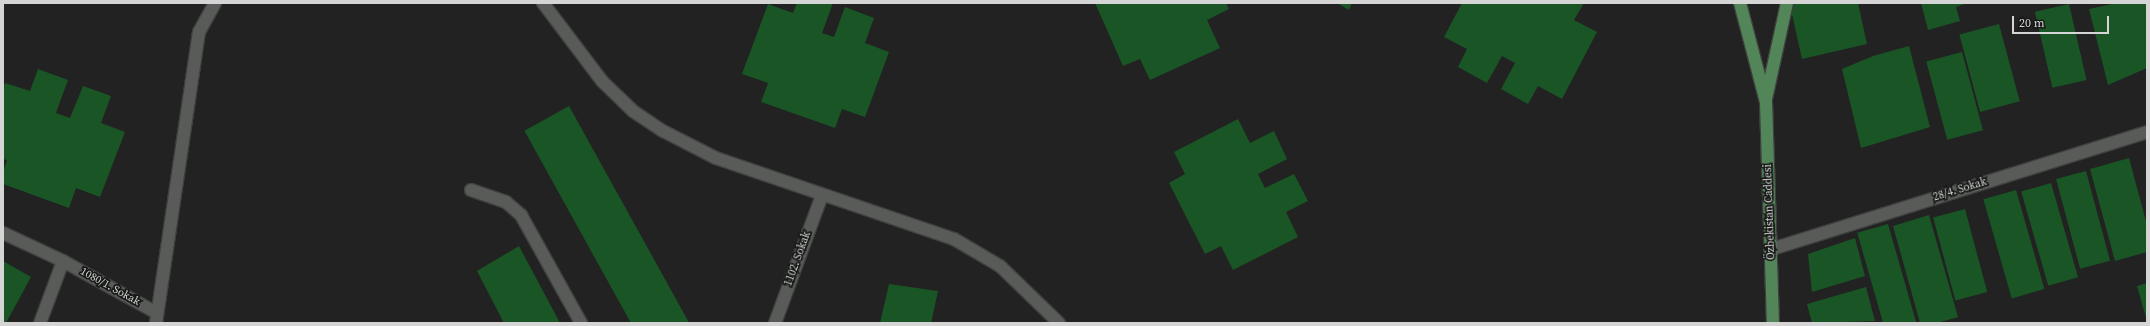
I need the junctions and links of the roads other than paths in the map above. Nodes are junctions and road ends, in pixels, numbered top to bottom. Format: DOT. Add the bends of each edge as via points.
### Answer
graph roads {
  1 [pos="215,3"];
  2 [pos="543,3"];
  3 [pos="1740,3"];
  4 [pos="1787,3"];
  5 [pos="1766,102"];
  6 [pos="2147,132"];
  7 [pos="471,190"];
  8 [pos="822,195"];
  9 [pos="3,233"];
  10 [pos="1772,248"];
  11 [pos="63,261"];
  12 [pos="157,318"];
  13 [pos="40,323"];
  14 [pos="581,323"];
  15 [pos="775,323"];
  16 [pos="1059,323"];
  17 [pos="1773,323"];
  1 -- 12 [label="street" via="199,32"];
  2 -- 8 [label="street" via="602,81 633,111 663,131 716,158"];
  3 -- 5 [label="main road"];
  4 -- 5 [label="main road"];
  5 -- 10 [label="main road, Özbekistan Caddesi"];
  6 -- 10 [label="street, 28/4. Sokak"];
  7 -- 14 [label="street" via="506,202 521,215"];
  8 -- 15 [label="street, 1102. Sokak"];
  8 -- 16 [label="street" via="954,239 1000,266"];
  9 -- 11 [label="street, 1080/1. Sokak"];
  10 -- 17 [label="main road, Özbekistan Caddesi"];
  11 -- 12 [label="street, 1080/1. Sokak"];
  11 -- 13 [label="street"];
}
